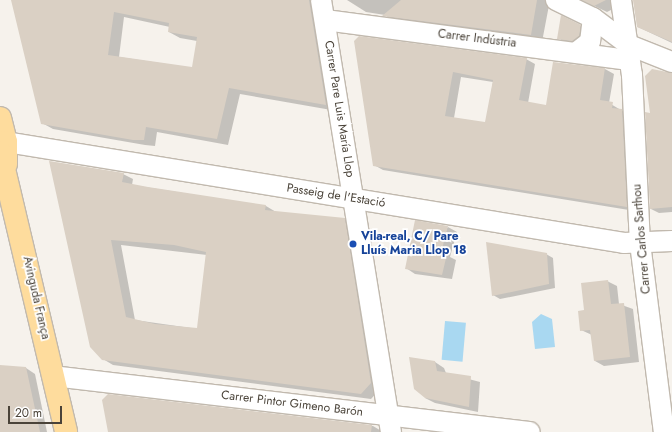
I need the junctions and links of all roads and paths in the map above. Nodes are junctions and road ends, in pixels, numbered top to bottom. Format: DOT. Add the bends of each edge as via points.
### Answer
graph roads {
  1 [pos="321,0"];
  2 [pos="556,0"];
  3 [pos="622,0"];
  4 [pos="593,18"];
  5 [pos="324,20"];
  6 [pos="577,52"];
  7 [pos="629,53"];
  8 [pos="672,62"];
  9 [pos="0,118"];
  10 [pos="3,150"];
  11 [pos="353,199"];
  12 [pos="672,241"];
  13 [pos="640,243"];
  14 [pos="53,376"];
  15 [pos="390,424"];
  16 [pos="66,432"];
  17 [pos="530,432"];
  18 [pos="664,432"];
  1 -- 5 [label="street, Carrer Pare Luis María Llop"];
  2 -- 4 [label="street"];
  3 -- 7 [label="street, Carrer Carlos Sarthou"];
  4 -- 6 [label="street" via="590,42"];
  4 -- 7 [label="street"];
  5 -- 6 [label="street, Carrer Indústria"];
  5 -- 11 [label="street, Carrer Pare Luis María Llop"];
  6 -- 7 [label="street, Carrer Indústria"];
  7 -- 8 [label="street"];
  7 -- 13 [label="street, Carrer Carlos Sarthou"];
  9 -- 10 [label="main road, Avinguda França"];
  10 -- 11 [label="street, Passeig de l'Estació"];
  10 -- 14 [label="main road, Avinguda França"];
  11 -- 13 [label="street, Passeig de l'Estació" via="624,243"];
  11 -- 15 [label="street, Carrer Pare Luis María Llop"];
  12 -- 13 [label="street, Passeig de l'Estació"];
  13 -- 18 [label="street, Carrer Carlos Sarthou"];
  14 -- 15 [label="street, Carrer Pintor Gimeno Barón"];
  14 -- 16 [label="main road, Avinguda França"];
  15 -- 17 [label="street, Carrer Pintor Gimeno Barón"];
}
